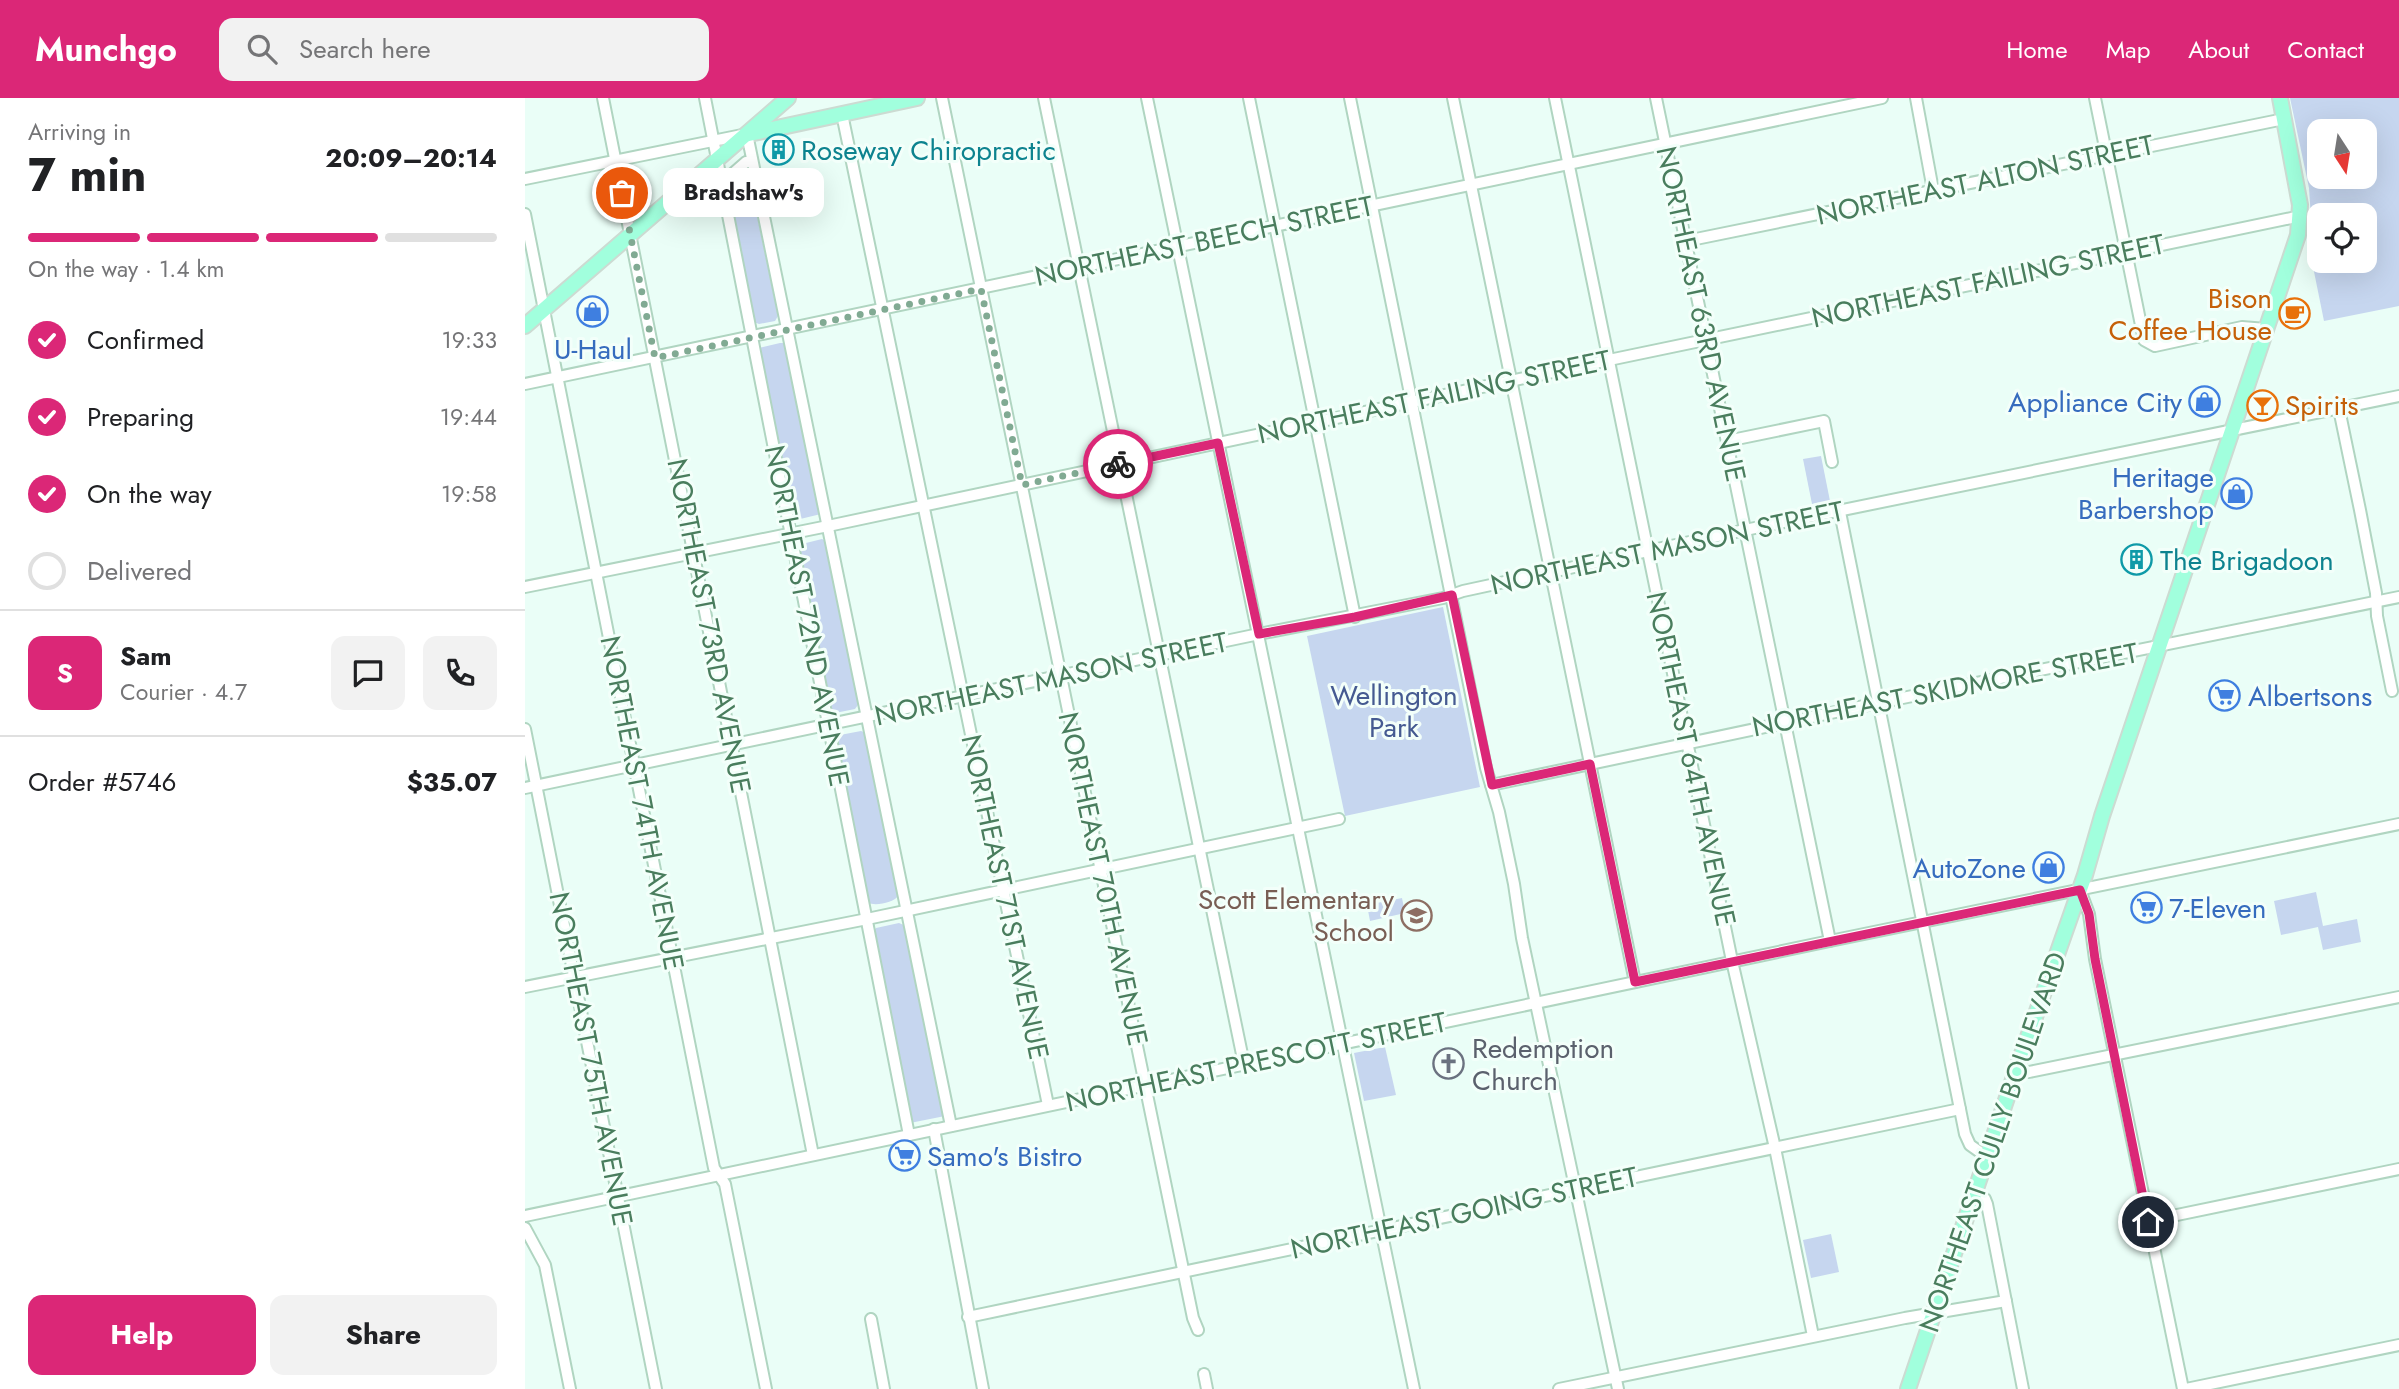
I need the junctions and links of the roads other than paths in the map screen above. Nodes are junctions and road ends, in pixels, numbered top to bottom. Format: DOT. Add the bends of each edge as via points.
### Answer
graph roads {
  1 [pos="603,98"];
  2 [pos="705,98"];
  3 [pos="788,98"];
  4 [pos="917,98"];
  5 [pos="942,98"];
  6 [pos="1044,98"];
  7 [pos="1146,98"];
  8 [pos="1249,98"];
  9 [pos="1350,98"];
  10 [pos="1453,98"];
  11 [pos="1555,98"];
  12 [pos="1656,98"];
  13 [pos="1882,98"];
  14 [pos="1916,98"];
  15 [pos="2095,98"];
  16 [pos="2280,98"];
  17 [pos="842,114"];
  18 [pos="2284,119"];
  19 [pos="747,134"];
  20 [pos="713,141"];
  21 [pos="1666,144"];
  22 [pos="2106,154"];
  23 [pos="718,159"];
  24 [pos="616,161"];
  25 [pos="751,162"];
  26 [pos="1568,164"];
  27 [pos="525,179"];
  28 [pos="722,183"];
  29 [pos="1471,185"];
  30 [pos="1933,190"];
  31 [pos="1373,205"];
  32 [pos="525,214"];
  33 [pos="2301,216"];
  34 [pos="1276,227"];
  35 [pos="631,234"];
  36 [pos="1686,242"];
  37 [pos="1178,248"];
  38 [pos="2126,252"];
  39 [pos="1079,268"];
  40 [pos="981,289"];
  41 [pos="884,309"];
  42 [pos="544,310"];
  43 [pos="525,326"];
  44 [pos="2266,329"];
  45 [pos="786,331"];
  46 [pos="753,338"];
  47 [pos="1706,339"];
  48 [pos="655,358"];
  49 [pos="1609,360"];
  50 [pos="557,377"];
  51 [pos="1511,380"];
  52 [pos="525,384"];
  53 [pos="2399,396"];
  54 [pos="1413,401"];
  55 [pos="2339,409"];
  56 [pos="1315,422"];
  57 [pos="2232,431"];
  58 [pos="1727,441"];
  59 [pos="1218,443"];
  60 [pos="1832,462"];
  61 [pos="1119,464"];
  62 [pos="1022,485"];
  63 [pos="925,505"];
  64 [pos="1840,512"];
  65 [pos="828,526"];
  66 [pos="1745,530"];
  67 [pos="791,534"];
  68 [pos="1648,551"];
  69 [pos="694,553"];
  70 [pos="596,573"];
  71 [pos="1551,573"];
  72 [pos="525,587"];
  73 [pos="1452,595"];
  74 [pos="2399,597"];
  75 [pos="2376,602"];
  76 [pos="1355,617"];
  77 [pos="1259,634"];
  78 [pos="2159,647"];
  79 [pos="1159,656"];
  80 [pos="1062,676"];
  81 [pos="2392,691"];
  82 [pos="964,698"];
  83 [pos="1878,703"];
  84 [pos="867,718"];
  85 [pos="1785,722"];
  86 [pos="829,726"];
  87 [pos="525,729"];
  88 [pos="1688,743"];
  89 [pos="732,746"];
  90 [pos="1590,764"];
  91 [pos="634,765"];
  92 [pos="1492,785"];
  93 [pos="531,786"];
  94 [pos="1339,819"];
  95 [pos="2399,824"];
  96 [pos="1299,828"];
  97 [pos="1199,848"];
  98 [pos="1101,868"];
  99 [pos="1003,889"];
  100 [pos="2080,890"];
  101 [pos="907,910"];
  102 [pos="867,919"];
  103 [pos="1924,921"];
  104 [pos="770,938"];
  105 [pos="1830,941"];
  106 [pos="672,958"];
  107 [pos="1733,961"];
  108 [pos="574,977"];
  109 [pos="1635,982"];
  110 [pos="525,987"];
  111 [pos="2399,997"];
  112 [pos="1536,1003"];
  113 [pos="1342,1044"];
  114 [pos="2114,1055"];
  115 [pos="1244,1064"];
  116 [pos="2016,1071"];
  117 [pos="1146,1085"];
  118 [pos="1048,1105"];
  119 [pos="1960,1109"];
  120 [pos="951,1126"];
  121 [pos="934,1129"];
  122 [pos="909,1135"];
  123 [pos="1775,1148"];
  124 [pos="813,1155"];
  125 [pos="1987,1157"];
  126 [pos="2399,1169"];
  127 [pos="719,1175"];
  128 [pos="1575,1189"];
  129 [pos="1975,1191"];
  130 [pos="618,1196"];
  131 [pos="525,1216"];
  132 [pos="2148,1222"];
  133 [pos="525,1228"];
  134 [pos="1380,1230"];
  135 [pos="1184,1272"];
  136 [pos="2006,1301"];
  137 [pos="1934,1314"];
  138 [pos="968,1317"];
  139 [pos="871,1319"];
  140 [pos="1198,1330"];
  141 [pos="1813,1336"];
  142 [pos="2399,1345"];
  143 [pos="1204,1374"];
  144 [pos="1615,1377"];
  145 [pos="567,1388"];
  146 [pos="656,1389"];
  147 [pos="766,1389"];
  148 [pos="884,1389"];
  149 [pos="983,1389"];
  150 [pos="1207,1389"];
  151 [pos="1414,1389"];
  152 [pos="1559,1389"];
  153 [pos="1618,1389"];
  154 [pos="1908,1389"];
  155 [pos="2023,1389"];
  156 [pos="2184,1389"];
  1 -- 24 [label="street, NORTHEAST 73RD AVENUE"];
  2 -- 20 [label="street, NORTHEAST 72ND AVENUE"];
  3 -- 19 [label="main road"];
  4 -- 17 [label="main road"];
  5 -- 40 [label="street, NORTHEAST 70TH AVENUE"];
  6 -- 39 [label="street"];
  7 -- 37 [label="street"];
  8 -- 34 [label="street"];
  9 -- 31 [label="street"];
  10 -- 29 [label="street"];
  11 -- 26 [label="street, NORTHEAST 64TH AVENUE"];
  12 -- 21 [label="street, NORTHEAST 63RD AVENUE"];
  13 -- 21 [label="street, NORTHEAST BEECH STREET"];
  14 -- 30 [label="street"];
  15 -- 22 [label="street"];
  16 -- 18 [label="main road"];
  17 -- 19 [label="main road"];
  17 -- 41 [label="street, NORTHEAST 71ST AVENUE"];
  18 -- 22 [label="street, NORTHEAST ALTON STREET"];
  18 -- 33 [label="main road"];
  19 -- 20 [label="street"];
  19 -- 23 [label="main road"];
  19 -- 25 [label="street, NORTHEAST 72ND AVENUE"];
  20 -- 23 [label="street, NORTHEAST 72ND AVENUE"];
  20 -- 24 [label="street"];
  21 -- 26 [label="street, NORTHEAST BEECH STREET"];
  21 -- 36 [label="street, NORTHEAST 63RD AVENUE"];
  22 -- 30 [label="street, NORTHEAST ALTON STREET"];
  22 -- 38 [label="street"];
  23 -- 28 [label="street, NORTHEAST 72ND AVENUE"];
  23 -- 35 [label="main road"];
  24 -- 27 [label="street"];
  24 -- 35 [label="street, NORTHEAST 73RD AVENUE"];
  25 -- 28 [label="street"];
  25 -- 45 [label="street, NORTHEAST 72ND AVENUE"];
  26 -- 29 [label="street, NORTHEAST BEECH STREET"];
  26 -- 49 [label="street, NORTHEAST 64TH AVENUE"];
  28 -- 46 [label="street, NORTHEAST 72ND AVENUE"];
  29 -- 31 [label="street, NORTHEAST BEECH STREET"];
  29 -- 51 [label="street"];
  30 -- 36 [label="street, NORTHEAST ALTON STREET"];
  31 -- 34 [label="street, NORTHEAST BEECH STREET"];
  31 -- 54 [label="street"];
  32 -- 42 [label="street, NORTHEAST 74TH AVENUE"];
  33 -- 38 [label="street, NORTHEAST FAILING STREET"];
  33 -- 44 [label="main road, NORTHEAST CULLY BOULEVARD"];
  34 -- 37 [label="street, NORTHEAST BEECH STREET"];
  34 -- 56 [label="street"];
  35 -- 42 [label="main road"];
  35 -- 48 [label="street, NORTHEAST 73RD AVENUE"];
  36 -- 47 [label="street, NORTHEAST 63RD AVENUE"];
  37 -- 39 [label="street, NORTHEAST BEECH STREET"];
  37 -- 59 [label="street"];
  38 -- 44 [label="street" via="2141,333 2149,344 2175,343 2242,327"];
  38 -- 47 [label="street, NORTHEAST FAILING STREET"];
  39 -- 40 [label="street, NORTHEAST BEECH STREET"];
  39 -- 61 [label="street"];
  40 -- 41 [label="street, NORTHEAST BEECH STREET"];
  40 -- 62 [label="street, NORTHEAST 70TH AVENUE"];
  41 -- 45 [label="street, NORTHEAST BEECH STREET"];
  41 -- 63 [label="street, NORTHEAST 71ST AVENUE"];
  42 -- 43 [label="main road"];
  42 -- 50 [label="street, NORTHEAST 74TH AVENUE"];
  44 -- 57 [label="main road, NORTHEAST CULLY BOULEVARD"];
  45 -- 46 [label="street, NORTHEAST BEECH STREET"];
  45 -- 65 [label="street, NORTHEAST 72ND AVENUE"];
  46 -- 48 [label="street, NORTHEAST BEECH STREET"];
  46 -- 67 [label="street, NORTHEAST 72ND AVENUE"];
  47 -- 49 [label="street, NORTHEAST FAILING STREET"];
  47 -- 58 [label="street, NORTHEAST 63RD AVENUE"];
  48 -- 50 [label="street, NORTHEAST BEECH STREET"];
  48 -- 69 [label="street, NORTHEAST 73RD AVENUE"];
  49 -- 51 [label="street, NORTHEAST FAILING STREET"];
  49 -- 68 [label="street, NORTHEAST 64TH AVENUE"];
  50 -- 52 [label="street, NORTHEAST BEECH STREET"];
  50 -- 70 [label="street, NORTHEAST 74TH AVENUE"];
  51 -- 54 [label="street, NORTHEAST FAILING STREET"];
  51 -- 71 [label="street"];
  53 -- 55 [label="street, NORTHEAST MASON STREET"];
  54 -- 56 [label="street, NORTHEAST FAILING STREET"];
  54 -- 73 [label="street"];
  55 -- 57 [label="street, NORTHEAST MASON STREET"];
  55 -- 75 [label="street"];
  56 -- 59 [label="street, NORTHEAST FAILING STREET"];
  56 -- 76 [label="street"];
  57 -- 64 [label="street, NORTHEAST MASON STREET"];
  57 -- 78 [label="main road, NORTHEAST CULLY BOULEVARD"];
  58 -- 60 [label="street" via="1823,421"];
  58 -- 66 [label="street, NORTHEAST 63RD AVENUE"];
  59 -- 61 [label="street, NORTHEAST FAILING STREET"];
  59 -- 77 [label="street"];
  61 -- 62 [label="street, NORTHEAST FAILING STREET"];
  61 -- 79 [label="street"];
  62 -- 63 [label="street, NORTHEAST FAILING STREET"];
  62 -- 80 [label="street, NORTHEAST 70TH AVENUE"];
  63 -- 65 [label="street, NORTHEAST FAILING STREET"];
  63 -- 82 [label="street, NORTHEAST 71ST AVENUE"];
  64 -- 66 [label="street, NORTHEAST MASON STREET"];
  64 -- 83 [label="street"];
  65 -- 67 [label="street, NORTHEAST FAILING STREET"];
  65 -- 84 [label="street, NORTHEAST 72ND AVENUE"];
  66 -- 68 [label="street, NORTHEAST MASON STREET"];
  66 -- 85 [label="street, NORTHEAST 63RD AVENUE"];
  67 -- 69 [label="street, NORTHEAST FAILING STREET"];
  67 -- 86 [label="street, NORTHEAST 72ND AVENUE"];
  68 -- 71 [label="street, NORTHEAST MASON STREET"];
  68 -- 88 [label="street, NORTHEAST 64TH AVENUE"];
  69 -- 70 [label="street, NORTHEAST FAILING STREET"];
  69 -- 89 [label="street, NORTHEAST 73RD AVENUE"];
  70 -- 72 [label="street, NORTHEAST FAILING STREET"];
  70 -- 91 [label="street, NORTHEAST 74TH AVENUE"];
  71 -- 73 [label="street, NORTHEAST MASON STREET"];
  71 -- 90 [label="street"];
  73 -- 76 [label="street, NORTHEAST MASON STREET"];
  73 -- 92 [label="street"];
  74 -- 75 [label="street, NORTHEAST SKIDMORE STREET"];
  75 -- 78 [label="street, NORTHEAST SKIDMORE STREET"];
  75 -- 81 [label="street"];
  76 -- 77 [label="street, NORTHEAST MASON STREET"];
  77 -- 79 [label="street, NORTHEAST MASON STREET"];
  77 -- 96 [label="street"];
  78 -- 83 [label="street, NORTHEAST SKIDMORE STREET"];
  78 -- 100 [label="main road, NORTHEAST CULLY BOULEVARD"];
  79 -- 80 [label="street, NORTHEAST MASON STREET"];
  79 -- 97 [label="street"];
  80 -- 82 [label="street, NORTHEAST MASON STREET"];
  80 -- 98 [label="street, NORTHEAST 70TH AVENUE"];
  82 -- 84 [label="street, NORTHEAST MASON STREET"];
  82 -- 99 [label="street, NORTHEAST 71ST AVENUE"];
  83 -- 85 [label="street, NORTHEAST SKIDMORE STREET"];
  83 -- 103 [label="street"];
  84 -- 86 [label="street, NORTHEAST MASON STREET"];
  84 -- 101 [label="street, NORTHEAST 72ND AVENUE"];
  85 -- 88 [label="street, NORTHEAST SKIDMORE STREET"];
  85 -- 105 [label="street, NORTHEAST 63RD AVENUE"];
  86 -- 89 [label="street, NORTHEAST MASON STREET"];
  86 -- 102 [label="street, NORTHEAST 72ND AVENUE"];
  87 -- 93 [label="street, NORTHEAST 75TH AVENUE"];
  88 -- 90 [label="street, NORTHEAST SKIDMORE STREET"];
  88 -- 107 [label="street, NORTHEAST 64TH AVENUE"];
  89 -- 91 [label="street, NORTHEAST MASON STREET"];
  89 -- 104 [label="street, NORTHEAST 73RD AVENUE"];
  90 -- 92 [label="street, NORTHEAST SKIDMORE STREET"];
  90 -- 109 [label="street"];
  91 -- 93 [label="street, NORTHEAST MASON STREET"];
  91 -- 106 [label="street, NORTHEAST 74TH AVENUE"];
  92 -- 112 [label="street"];
  93 -- 108 [label="street, NORTHEAST 75TH AVENUE"];
  94 -- 96 [label="street"];
  95 -- 100 [label="street, NORTHEAST PRESCOTT STREET"];
  96 -- 97 [label="street"];
  96 -- 113 [label="street"];
  97 -- 98 [label="street"];
  97 -- 115 [label="street"];
  98 -- 99 [label="street"];
  98 -- 117 [label="street, NORTHEAST 70TH AVENUE"];
  99 -- 101 [label="street"];
  99 -- 118 [label="street, NORTHEAST 71ST AVENUE"];
  100 -- 103 [label="street, NORTHEAST PRESCOTT STREET"];
  100 -- 114 [label="street" via="2089,914"];
  100 -- 116 [label="main road, NORTHEAST CULLY BOULEVARD"];
  101 -- 102 [label="street"];
  101 -- 120 [label="street, NORTHEAST 72ND AVENUE"];
  102 -- 104 [label="street"];
  102 -- 122 [label="street, NORTHEAST 72ND AVENUE"];
  103 -- 105 [label="street, NORTHEAST PRESCOTT STREET"];
  103 -- 119 [label="street"];
  104 -- 106 [label="street"];
  104 -- 124 [label="street, NORTHEAST 73RD AVENUE"];
  105 -- 107 [label="street, NORTHEAST PRESCOTT STREET"];
  106 -- 108 [label="street"];
  106 -- 127 [label="street, NORTHEAST 74TH AVENUE"];
  107 -- 109 [label="street, NORTHEAST PRESCOTT STREET"];
  107 -- 123 [label="street, NORTHEAST 64TH AVENUE"];
  108 -- 110 [label="street"];
  108 -- 130 [label="street, NORTHEAST 75TH AVENUE"];
  109 -- 112 [label="street, NORTHEAST PRESCOTT STREET"];
  111 -- 114 [label="street"];
  112 -- 113 [label="street, NORTHEAST PRESCOTT STREET"];
  112 -- 128 [label="street"];
  113 -- 115 [label="street, NORTHEAST PRESCOTT STREET"];
  113 -- 134 [label="street"];
  114 -- 116 [label="street"];
  114 -- 132 [label="street"];
  115 -- 117 [label="street, NORTHEAST PRESCOTT STREET"];
  116 -- 125 [label="main road, NORTHEAST CULLY BOULEVARD"];
  117 -- 118 [label="street, NORTHEAST PRESCOTT STREET"];
  117 -- 135 [label="street, NORTHEAST 70TH AVENUE"];
  118 -- 120 [label="street, NORTHEAST PRESCOTT STREET"];
  119 -- 123 [label="street, NORTHEAST GOING STREET"];
  119 -- 125 [label="street" via="1967,1140"];
  120 -- 121 [label="street, NORTHEAST PRESCOTT STREET"];
  121 -- 122 [label="street, NORTHEAST PRESCOTT STREET"];
  121 -- 138 [label="street"];
  122 -- 124 [label="street, NORTHEAST PRESCOTT STREET"];
  123 -- 128 [label="street, NORTHEAST GOING STREET"];
  123 -- 141 [label="street, NORTHEAST 64TH AVENUE"];
  124 -- 127 [label="street, NORTHEAST PRESCOTT STREET"];
  125 -- 129 [label="main road, NORTHEAST CULLY BOULEVARD"];
  126 -- 132 [label="street"];
  127 -- 130 [label="street, NORTHEAST PRESCOTT STREET"];
  127 -- 147 [label="street, NORTHEAST 74TH AVENUE" via="725,1184"];
  128 -- 134 [label="street, NORTHEAST GOING STREET"];
  128 -- 144 [label="street"];
  129 -- 136 [label="street" via="1987,1204"];
  129 -- 137 [label="main road, NORTHEAST CULLY BOULEVARD"];
  130 -- 131 [label="street, NORTHEAST PRESCOTT STREET"];
  130 -- 146 [label="street, NORTHEAST 75TH AVENUE"];
  132 -- 156 [label="street"];
  133 -- 145 [label="street" via="545,1265"];
  134 -- 135 [label="street, NORTHEAST GOING STREET"];
  134 -- 151 [label="street"];
  135 -- 138 [label="street, NORTHEAST GOING STREET"];
  135 -- 140 [label="street, NORTHEAST 70TH AVENUE"];
  136 -- 137 [label="street"];
  136 -- 155 [label="street"];
  137 -- 141 [label="street"];
  137 -- 154 [label="main road, NORTHEAST CULLY BOULEVARD"];
  138 -- 149 [label="street"];
  139 -- 148 [label="street"];
  141 -- 144 [label="street"];
  142 -- 156 [label="street"];
  143 -- 150 [label="street"];
  144 -- 152 [label="street"];
  144 -- 153 [label="street"];
}
